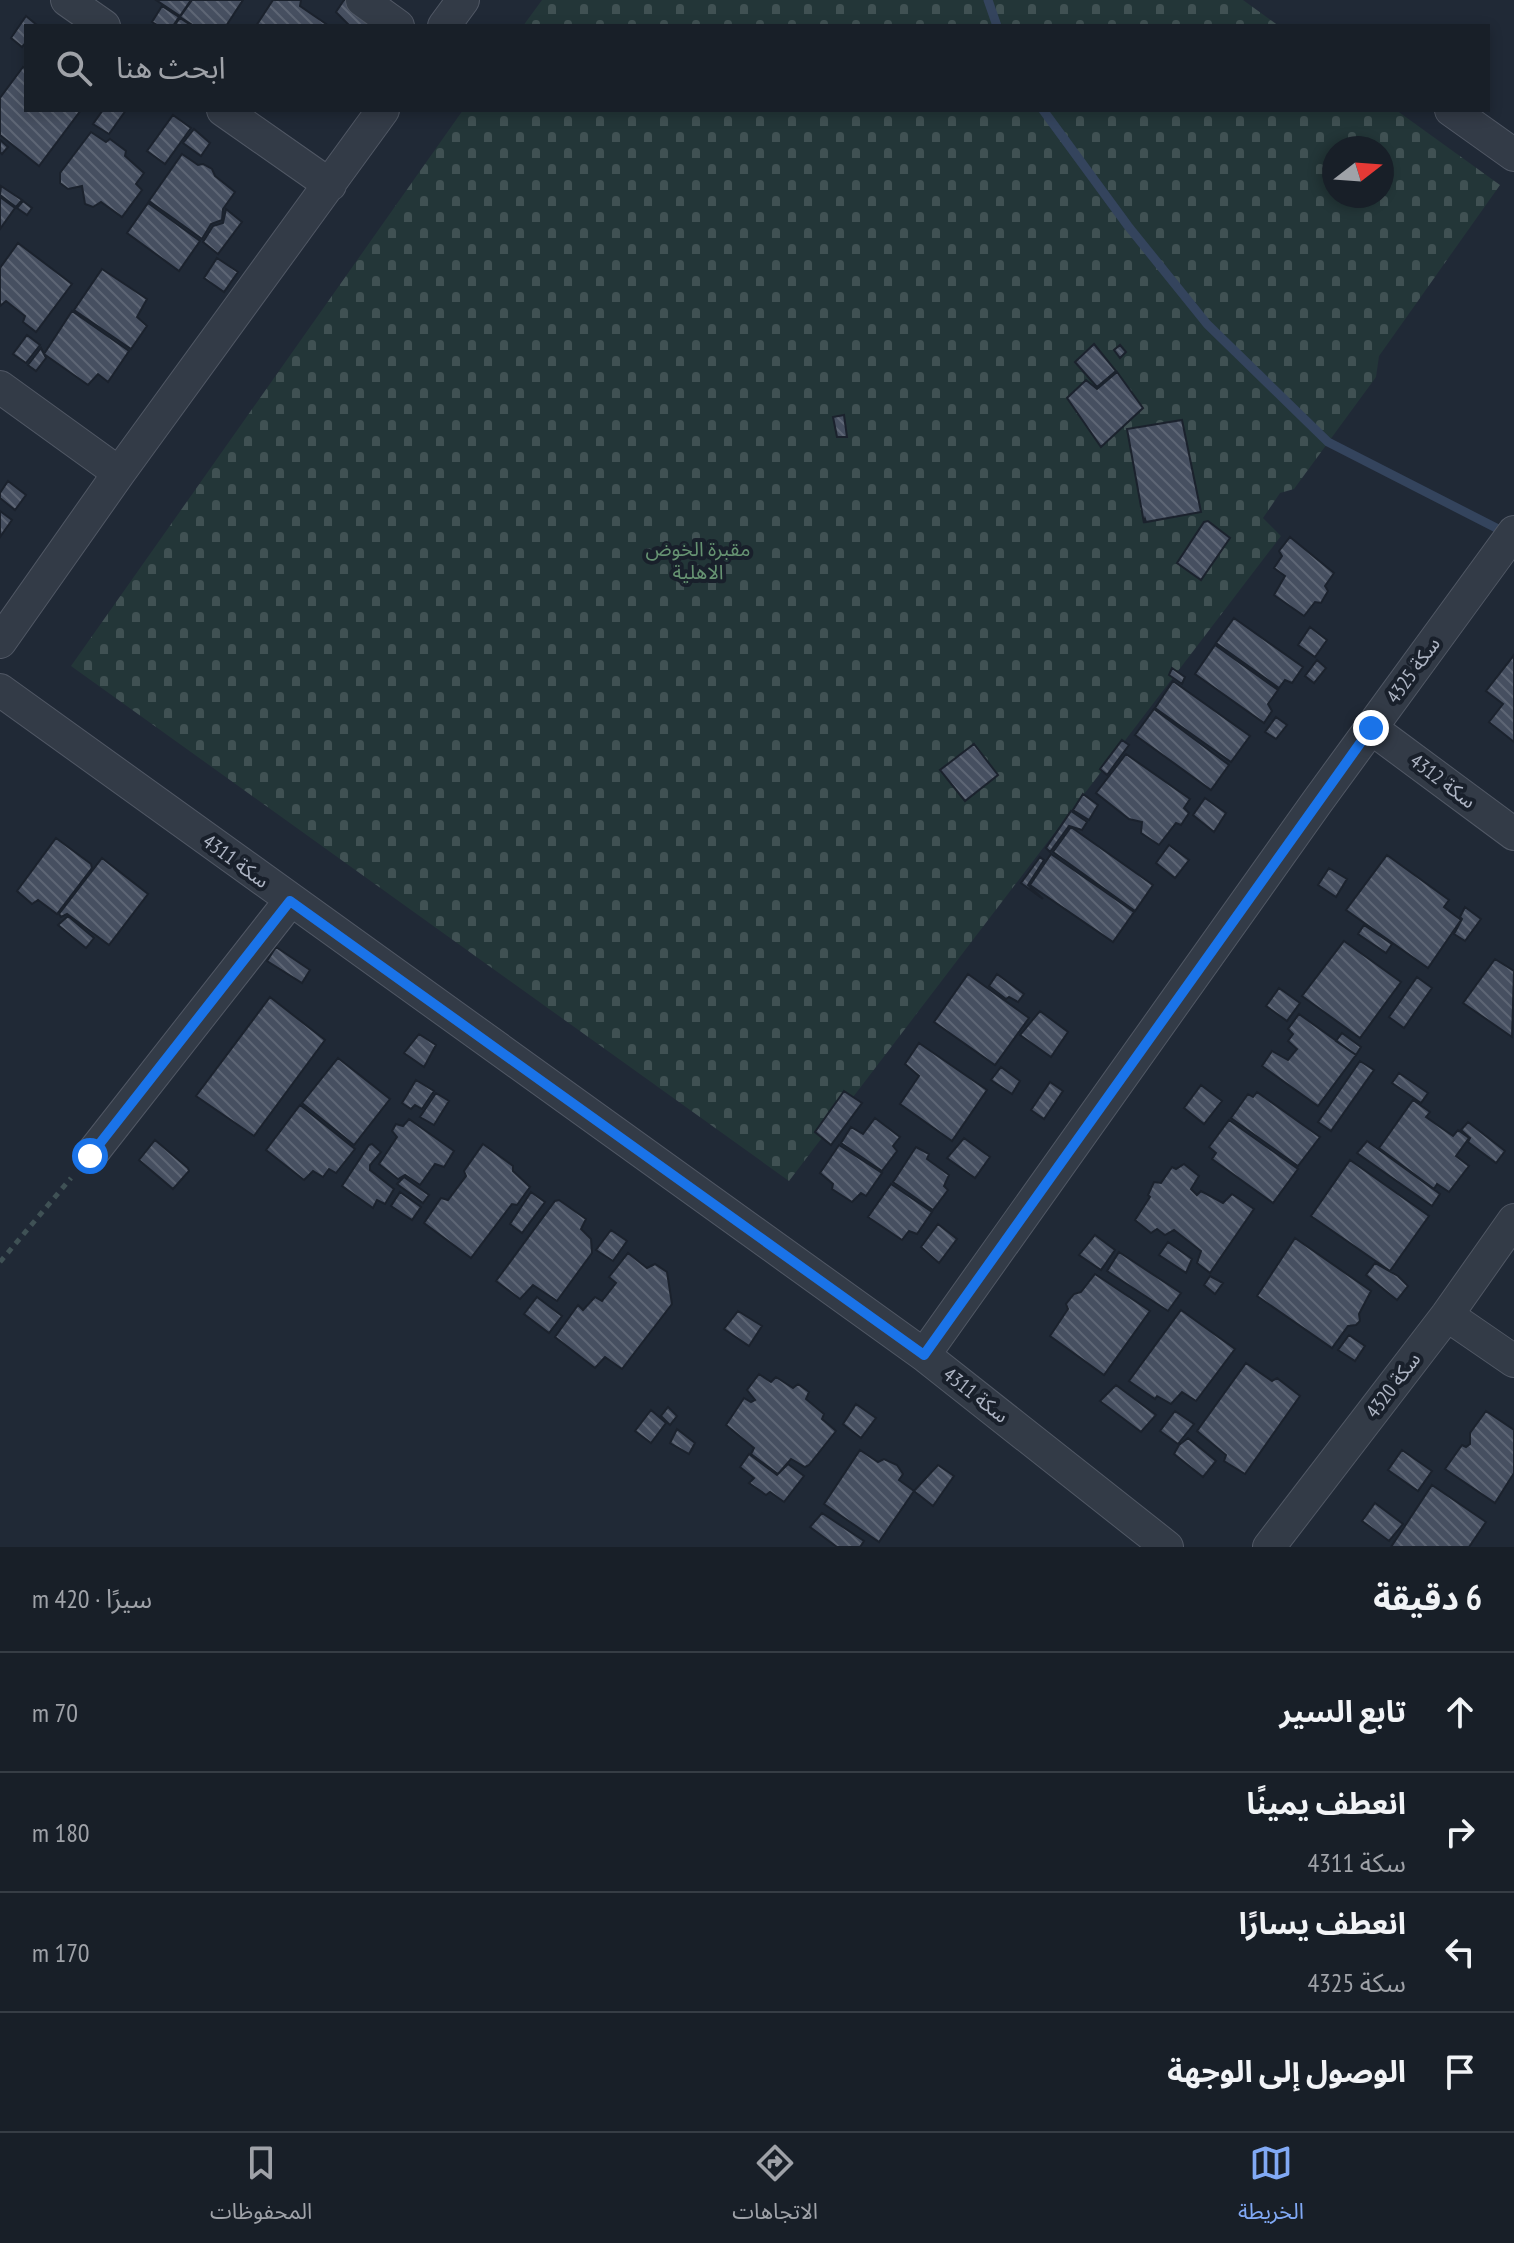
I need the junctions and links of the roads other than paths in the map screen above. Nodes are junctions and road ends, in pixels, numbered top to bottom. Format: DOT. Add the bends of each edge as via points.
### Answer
graph roads {
  1 [pos="67,0"];
  2 [pos="362,0"];
  3 [pos="463,0"];
  4 [pos="101,24"];
  5 [pos="395,24"];
  6 [pos="445,24"];
  7 [pos="226,112"];
  8 [pos="382,112"];
  9 [pos="1454,112"];
  10 [pos="1514,155"];
  11 [pos="330,185"];
  12 [pos="0,387"];
  13 [pos="119,473"];
  14 [pos="1514,532"];
  15 [pos="0,642"];
  16 [pos="0,690"];
  17 [pos="1371,728"];
  18 [pos="1514,834"];
  19 [pos="290,901"];
  20 [pos="90,1156"];
  21 [pos="1514,1220"];
  22 [pos="1447,1315"];
  23 [pos="924,1355"];
  24 [pos="1514,1361"];
  25 [pos="1167,1547"];
  26 [pos="1269,1547"];
  1 -- 4 [label="street"];
  2 -- 5 [label="street"];
  3 -- 6 [label="street"];
  7 -- 11 [label="street"];
  8 -- 11 [label="street"];
  9 -- 10 [label="street"];
  11 -- 13 [label="street"];
  12 -- 13 [label="street"];
  13 -- 15 [label="street"];
  14 -- 17 [label="street, سكة 4325"];
  16 -- 19 [label="street, سكة 4311"];
  17 -- 18 [label="street, سكة 4312"];
  17 -- 23 [label="street, سكة 4325"];
  19 -- 20 [label="street"];
  19 -- 23 [label="street, سكة 4311"];
  21 -- 22 [label="street, سكة 4320"];
  22 -- 24 [label="street"];
  22 -- 26 [label="street, سكة 4320"];
  23 -- 25 [label="street, سكة 4311"];
}
